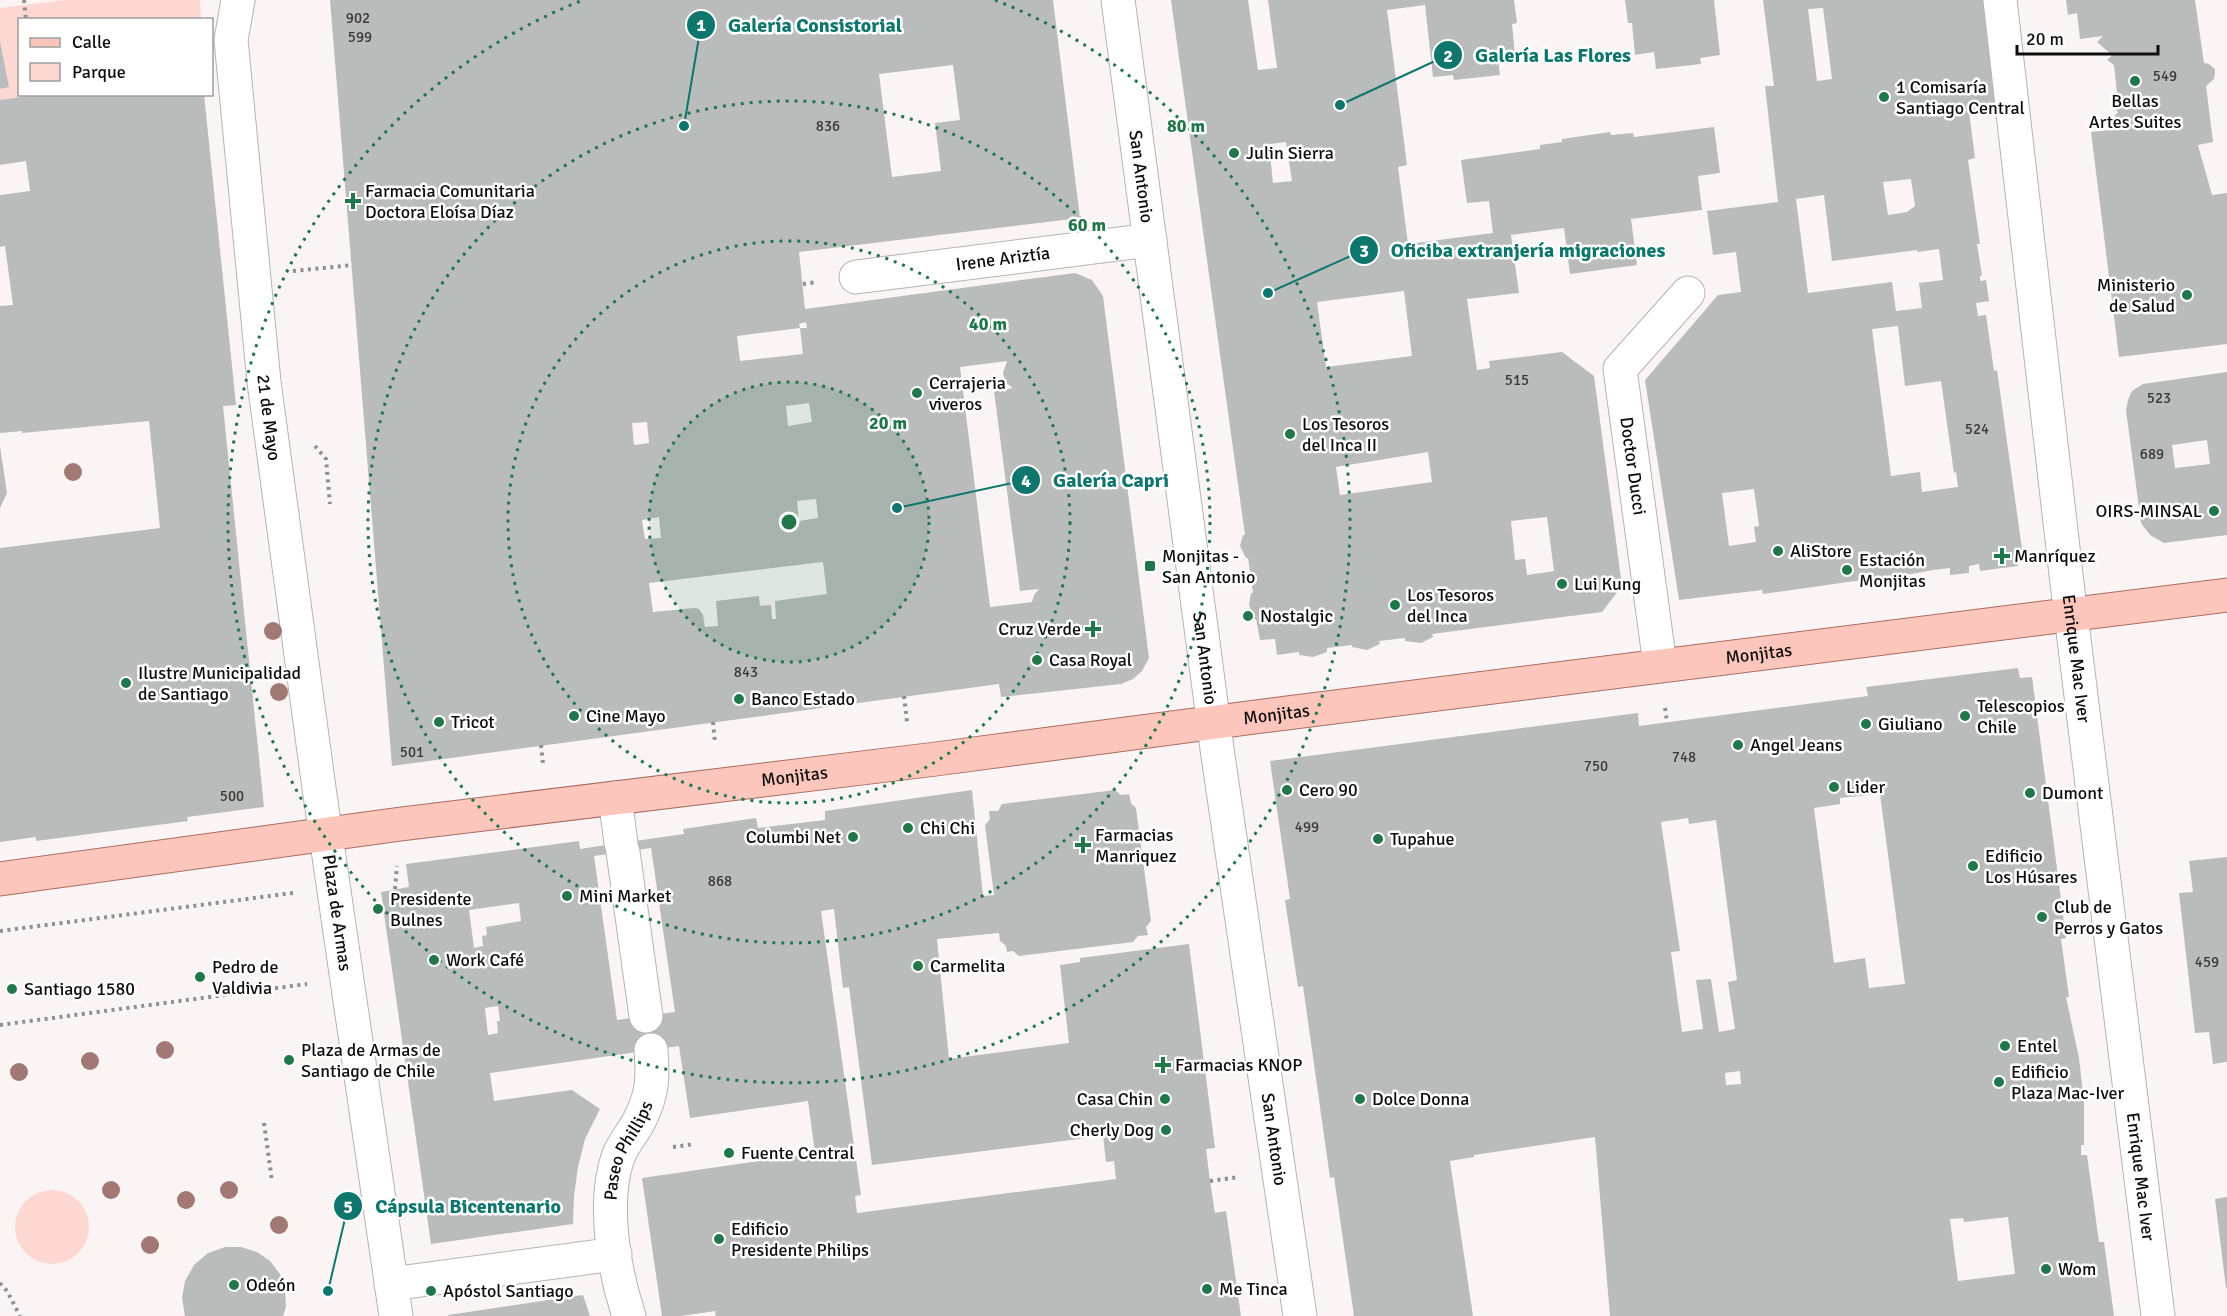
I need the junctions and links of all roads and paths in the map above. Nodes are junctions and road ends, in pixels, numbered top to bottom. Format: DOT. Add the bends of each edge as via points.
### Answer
graph roads {
  1 [pos="24,0"];
  2 [pos="238,0"];
  3 [pos="1118,0"];
  4 [pos="2000,0"];
  5 [pos="26,18"];
  6 [pos="1149,240"];
  7 [pos="352,265"];
  8 [pos="253,275"];
  9 [pos="856,277"];
  10 [pos="1688,292"];
  11 [pos="326,459"];
  12 [pos="330,504"];
  13 [pos="2227,595"];
  14 [pos="2071,615"];
  15 [pos="1660,665"];
  16 [pos="1214,722"];
  17 [pos="615,798"];
  18 [pos="325,834"];
  19 [pos="0,879"];
  20 [pos="333,888"];
  21 [pos="0,931"];
  22 [pos="347,979"];
  23 [pos="646,1016"];
  24 [pos="0,1025"];
  25 [pos="651,1050"];
  26 [pos="264,1123"];
  27 [pos="272,1181"];
  28 [pos="615,1254"];
  29 [pos="0,1282"];
  30 [pos="393,1300"];
  31 [pos="20,1316"];
  32 [pos="629,1316"];
  33 [pos="1300,1316"];
  34 [pos="2158,1316"];
  1 -- 5 [label="path"];
  2 -- 8 [label="street, 21 de Mayo" via="231,40"];
  3 -- 6 [label="street, San Antonio"];
  4 -- 14 [label="street, Enrique Mac Iver"];
  6 -- 9 [label="street, Irene Ariztía"];
  6 -- 16 [label="street, San Antonio"];
  7 -- 8 [label="path"];
  8 -- 18 [label="street, 21 de Mayo"];
  10 -- 15 [label="street, Doctor Ducci" via="1620,369"];
  11 -- 12 [label="path"];
  13 -- 14 [label="main road, Monjitas"];
  14 -- 15 [label="main road, Monjitas"];
  14 -- 34 [label="street, Enrique Mac Iver"];
  15 -- 16 [label="main road, Monjitas"];
  16 -- 17 [label="main road, Monjitas"];
  16 -- 33 [label="street, San Antonio"];
  17 -- 18 [label="main road, Monjitas"];
  17 -- 23 [label="street"];
  18 -- 19 [label="main road, Plaza de Armas"];
  18 -- 20 [label="street, Plaza de Armas"];
  20 -- 21 [label="path"];
  20 -- 22 [label="street, Plaza de Armas"];
  22 -- 24 [label="path"];
  22 -- 30 [label="street, Plaza de Armas"];
  25 -- 28 [label="street, Paseo Phillips" via="653,1084 641,1117 619,1155 612,1179"];
  26 -- 27 [label="path"];
  28 -- 30 [label="street"];
  28 -- 32 [label="street, Paseo Phillips"];
  29 -- 31 [label="path"];
}
